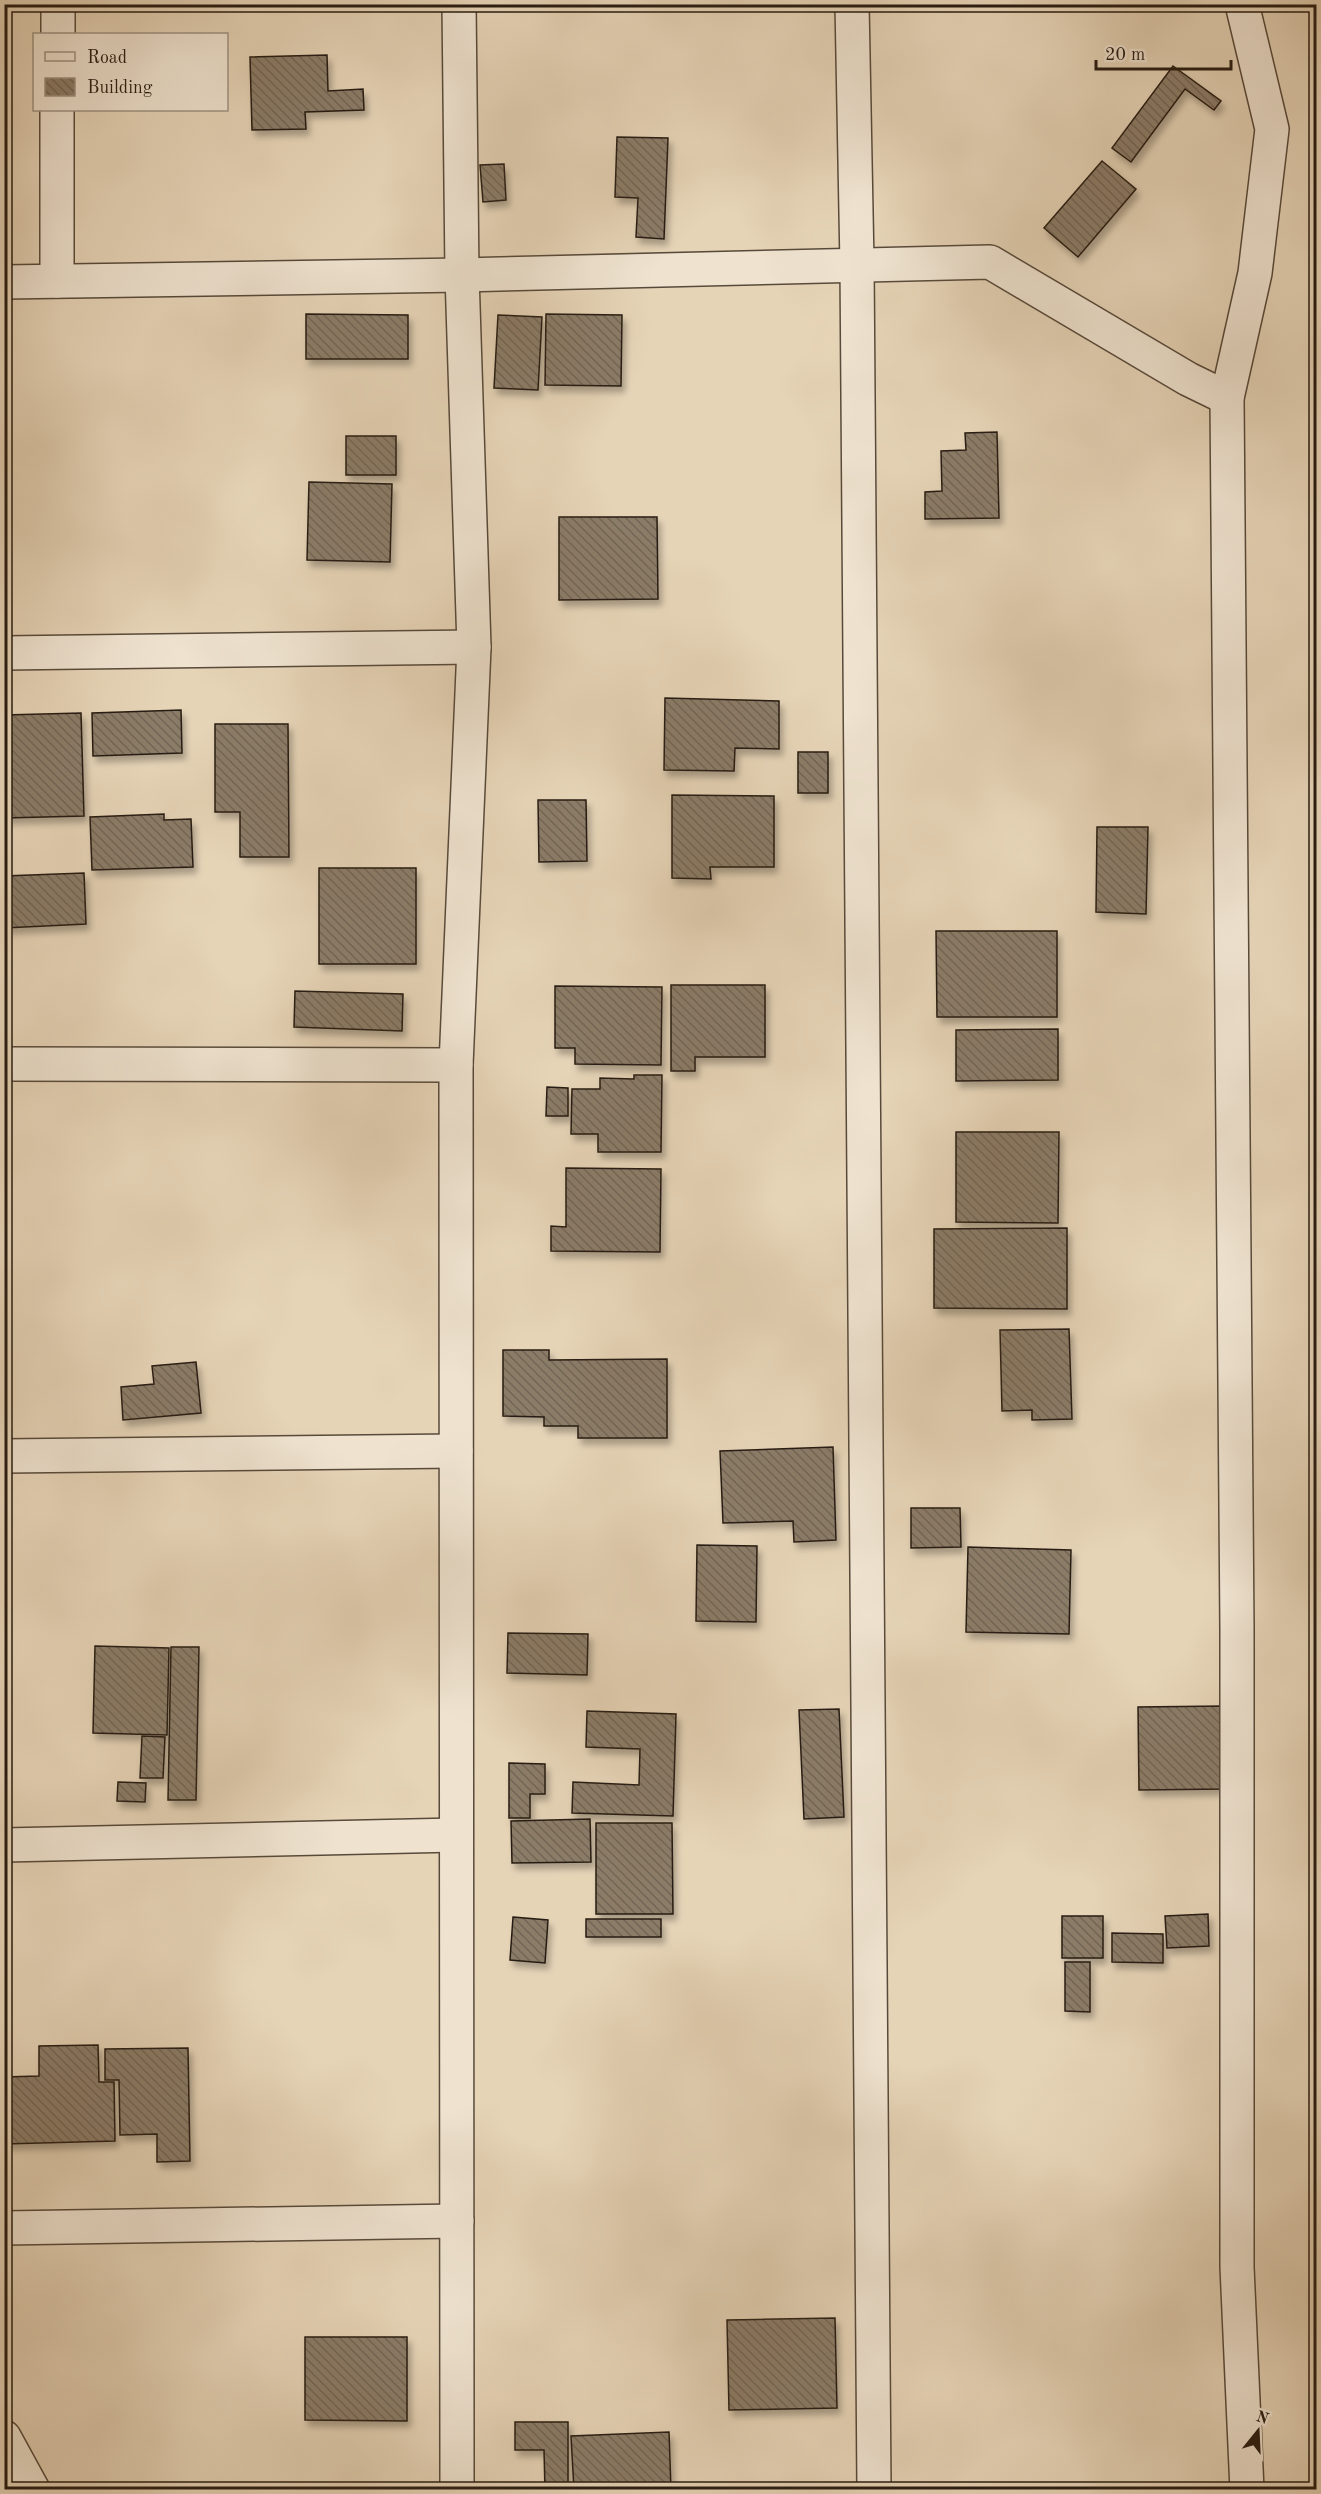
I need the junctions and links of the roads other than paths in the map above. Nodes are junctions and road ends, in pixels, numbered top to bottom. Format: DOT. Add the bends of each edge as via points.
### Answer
graph roads {
  1 [pos="58,4"];
  2 [pos="459,4"];
  3 [pos="852,4"];
  4 [pos="1242,4"];
  5 [pos="58,33"];
  6 [pos="57,111"];
  7 [pos="857,264"];
  8 [pos="462,275"];
  9 [pos="57,281"];
  10 [pos="4,282"];
  11 [pos="1227,398"];
  12 [pos="474,647"];
  13 [pos="4,653"];
  14 [pos="4,1064"];
  15 [pos="456,1065"];
  16 [pos="456,1451"];
  17 [pos="4,1456"];
  18 [pos="456,1835"];
  19 [pos="4,1845"];
  20 [pos="457,2221"];
  21 [pos="4,2228"];
  22 [pos="4,2437"];
  23 [pos="33,2490"];
  24 [pos="457,2490"];
  25 [pos="874,2490"];
  26 [pos="1247,2490"];
  1 -- 5 [label="street"];
  2 -- 8 [label="street"];
  3 -- 7 [label="street"];
  4 -- 11 [label="street" via="1272,129 1255,273"];
  6 -- 9 [label="street"];
  7 -- 8 [label="street"];
  7 -- 11 [label="street" via="990,262"];
  7 -- 25 [label="street"];
  8 -- 9 [label="street"];
  8 -- 12 [label="street"];
  9 -- 10 [label="street"];
  11 -- 26 [label="street" via="1237,1630 1237,2267"];
  12 -- 13 [label="street"];
  12 -- 15 [label="street"];
  14 -- 15 [label="street"];
  15 -- 16 [label="street"];
  16 -- 17 [label="street"];
  16 -- 18 [label="street"];
  18 -- 19 [label="street"];
  18 -- 20 [label="street"];
  20 -- 21 [label="street"];
  20 -- 24 [label="street"];
  22 -- 23 [label="street"];
}
